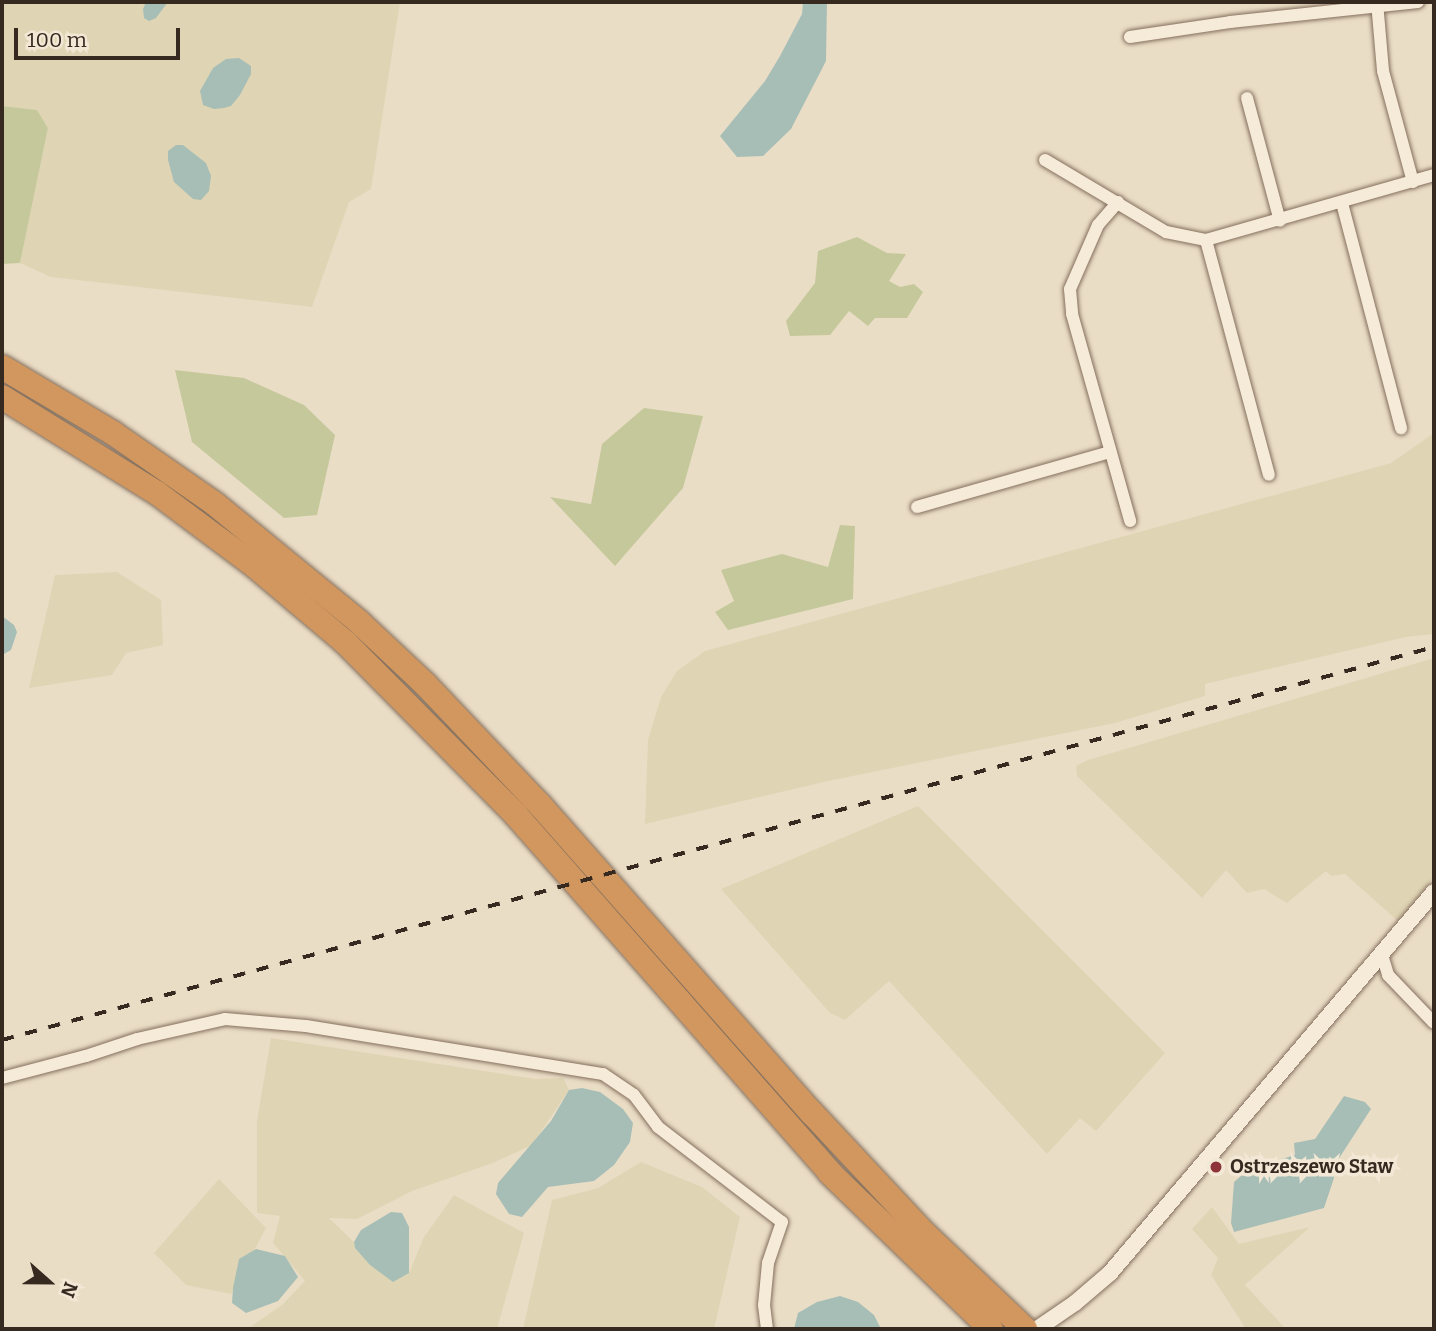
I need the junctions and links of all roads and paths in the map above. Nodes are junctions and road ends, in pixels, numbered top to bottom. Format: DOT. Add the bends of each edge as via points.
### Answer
graph roads {
  1 [pos="1418,2"];
  2 [pos="1377,4"];
  3 [pos="1130,37"];
  4 [pos="1247,99"];
  5 [pos="1045,160"];
  6 [pos="1434,175"];
  7 [pos="1413,181"];
  8 [pos="1118,202"];
  9 [pos="1342,203"];
  10 [pos="1280,221"];
  11 [pos="1206,240"];
  12 [pos="2,368"];
  13 [pos="2,397"];
  14 [pos="55,413"];
  15 [pos="1401,428"];
  16 [pos="1110,452"];
  17 [pos="1269,475"];
  18 [pos="917,507"];
  19 [pos="1130,521"];
  20 [pos="1434,892"];
  21 [pos="1382,955"];
  22 [pos="1434,1023"];
  23 [pos="2,1078"];
  24 [pos="1042,1326"];
  25 [pos="766,1329"];
  26 [pos="991,1329"];
  27 [pos="1025,1329"];
  1 -- 2 [label="street"];
  2 -- 3 [label="street"];
  2 -- 7 [label="street" via="1383,71"];
  4 -- 10 [label="street"];
  5 -- 8 [label="street"];
  6 -- 7 [label="street"];
  7 -- 9 [label="street"];
  8 -- 11 [label="street" via="1166,232"];
  8 -- 16 [label="street" via="1098,225 1070,289 1072,314"];
  9 -- 10 [label="street"];
  9 -- 15 [label="street"];
  10 -- 11 [label="street"];
  11 -- 17 [label="street"];
  12 -- 14 [label="highway"];
  13 -- 14 [label="highway"];
  14 -- 26 [label="highway" via="255,566 346,643 516,815 830,1173"];
  14 -- 27 [label="highway" via="113,433 271,547 425,684 540,805 812,1113 925,1234"];
  16 -- 18 [label="street"];
  16 -- 19 [label="street"];
  20 -- 21 [label="street"];
  21 -- 22 [label="street" via="1388,975"];
  21 -- 24 [label="street" via="1110,1273"];
  23 -- 25 [label="street" via="225,1019 306,1026 603,1073 634,1095 658,1127 782,1222 768,1263"];
}
